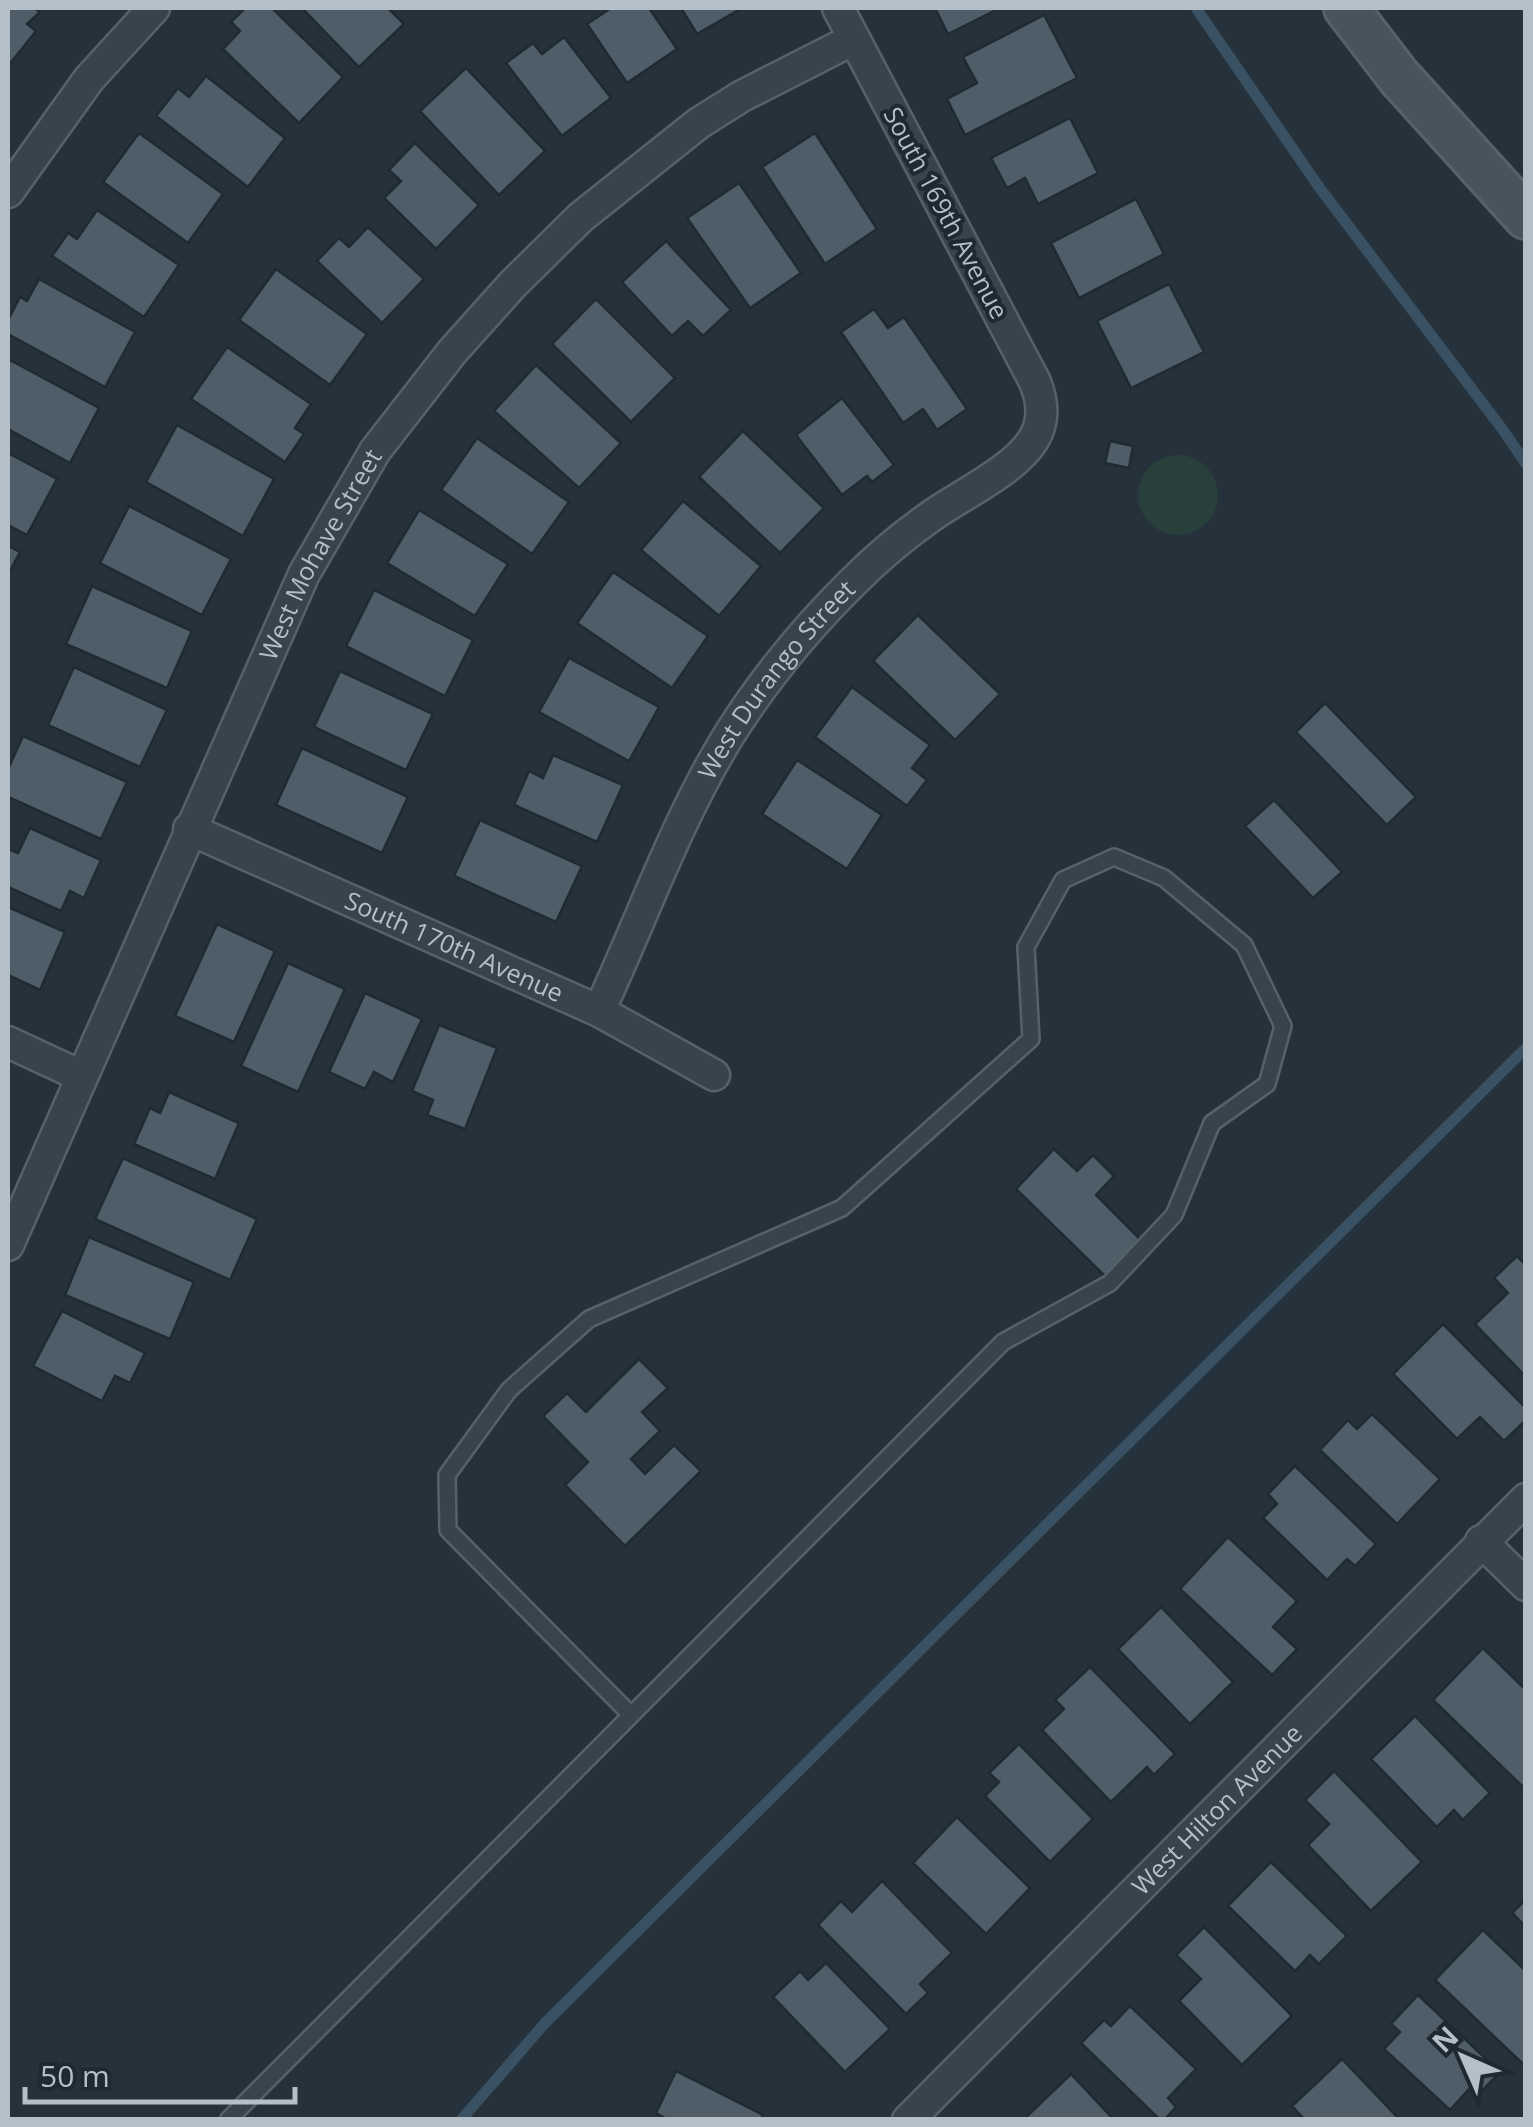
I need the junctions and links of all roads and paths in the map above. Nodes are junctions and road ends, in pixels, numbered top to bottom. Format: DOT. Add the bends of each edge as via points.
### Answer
graph roads {
  1 [pos="154,8"];
  2 [pos="838,8"];
  3 [pos="1358,12"];
  4 [pos="854,39"];
  5 [pos="8,192"];
  6 [pos="1526,217"];
  7 [pos="1042,422"];
  8 [pos="189,828"];
  9 [pos="598,1011"];
  10 [pos="8,1042"];
  11 [pos="714,1074"];
  12 [pos="82,1076"];
  13 [pos="8,1245"];
  14 [pos="1526,1499"];
  15 [pos="1481,1540"];
  16 [pos="1526,1584"];
  17 [pos="631,1715"];
  18 [pos="228,2120"];
  19 [pos="908,2120"];
  1 -- 5 [label="street" via="89,79"];
  2 -- 4 [label="street, South 169th Avenue"];
  3 -- 6 [label="street" via="1399,77"];
  4 -- 7 [label="street, South 169th Avenue" via="1034,382"];
  4 -- 8 [label="street, West Mohave Street" via="742,96 637,170 526,270 452,352 375,450 304,574"];
  7 -- 9 [label="street, West Durango Street" via="1018,458 874,561 770,674 690,806"];
  8 -- 9 [label="street, South 170th Avenue"];
  8 -- 12 [label="street, West Mohave Street"];
  9 -- 11 [label="street, South 170th Avenue"];
  10 -- 12 [label="street"];
  12 -- 13 [label="street, West Mohave Street"];
  14 -- 15 [label="street, West Hilton Avenue"];
  15 -- 16 [label="street"];
  15 -- 19 [label="street, West Hilton Avenue"];
  17 -- 17 [label="lane" via="1003,1342 1110,1283 1174,1215 1212,1123 1267,1084 1282,1026 1244,945 1164,878 1114,857 1063,880 1026,947 1030,1039 842,1208 589,1319 509,1390 447,1475 448,1530"];
  17 -- 18 [label="lane"];
}
